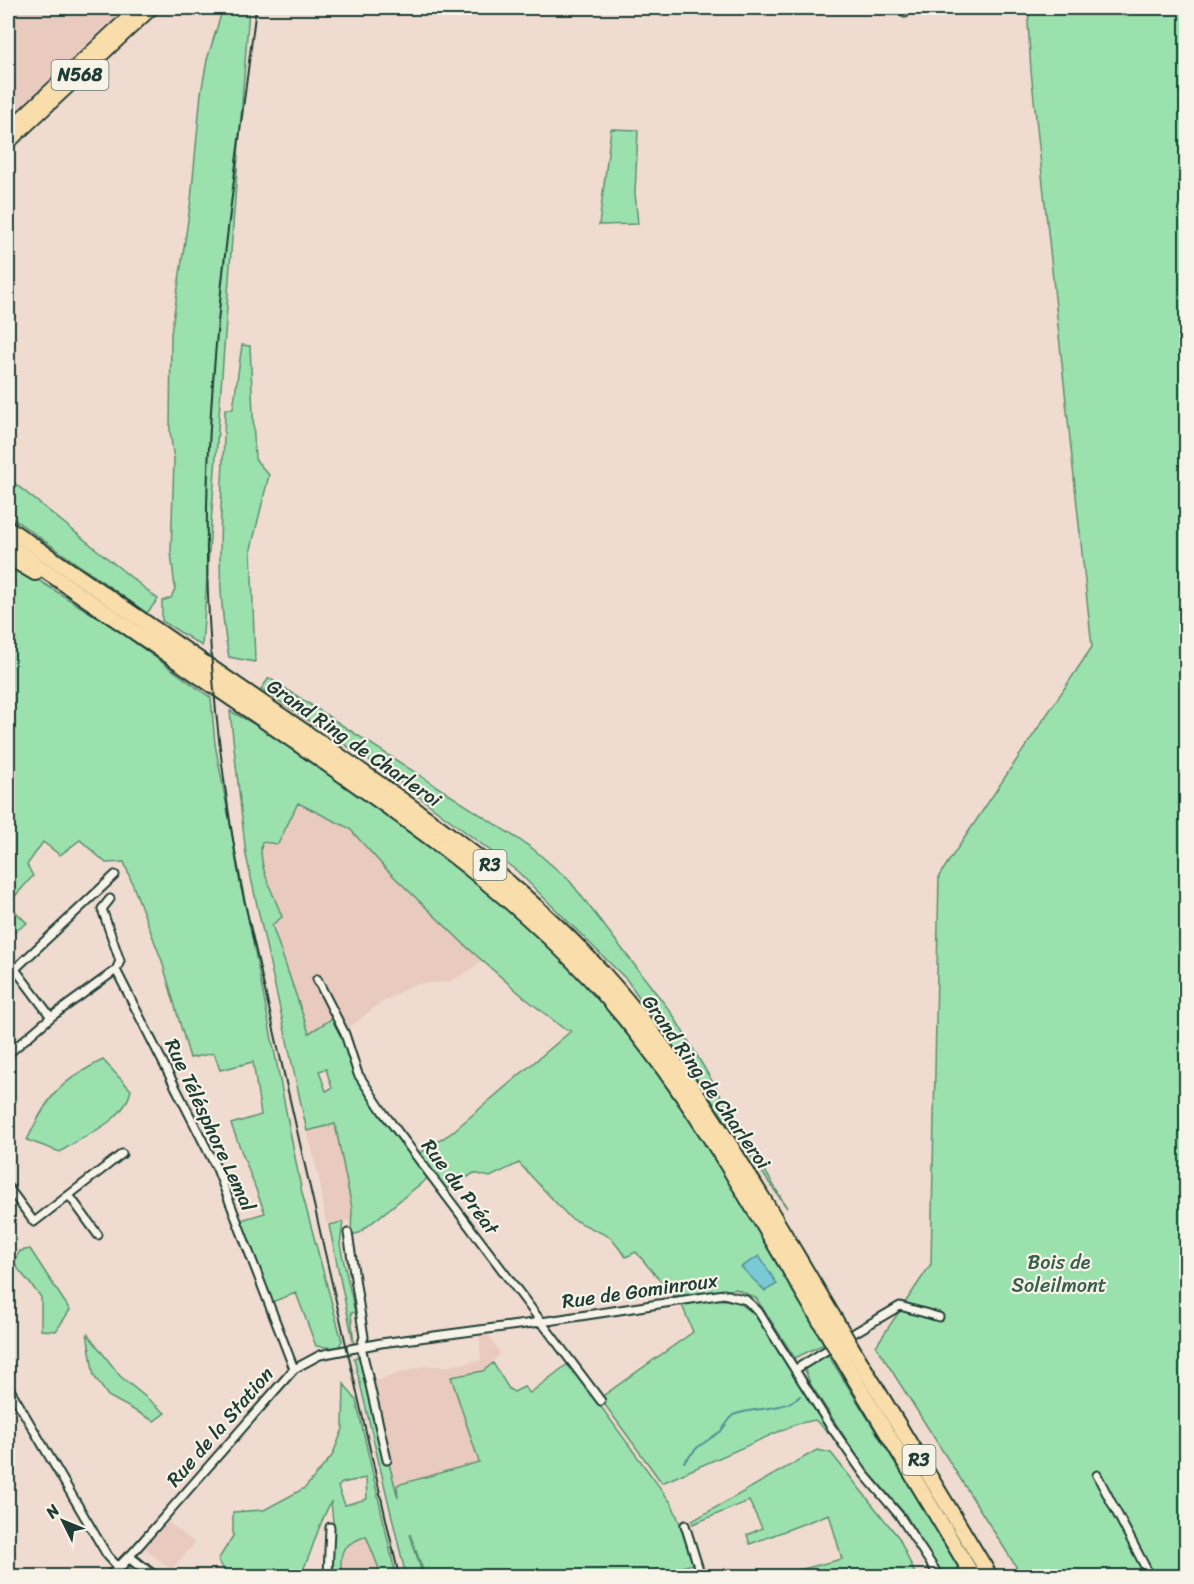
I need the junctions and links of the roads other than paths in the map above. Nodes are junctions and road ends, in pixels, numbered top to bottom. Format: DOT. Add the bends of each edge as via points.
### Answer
graph roads {
  1 [pos="138,8"];
  2 [pos="152,8"];
  3 [pos="8,130"];
  4 [pos="8,143"];
  5 [pos="8,528"];
  6 [pos="8,544"];
  7 [pos="8,557"];
  8 [pos="65,584"];
  9 [pos="115,875"];
  10 [pos="110,899"];
  11 [pos="11,968"];
  12 [pos="116,970"];
  13 [pos="317,979"];
  14 [pos="51,1017"];
  15 [pos="8,1054"];
  16 [pos="122,1154"];
  17 [pos="8,1187"];
  18 [pos="69,1195"];
  19 [pos="348,1233"];
  20 [pos="98,1235"];
  21 [pos="939,1317"];
  22 [pos="541,1322"];
  23 [pos="839,1341"];
  24 [pos="381,1343"];
  25 [pos="361,1346"];
  26 [pos="294,1369"];
  27 [pos="796,1369"];
  28 [pos="8,1386"];
  29 [pos="601,1401"];
  30 [pos="387,1460"];
  31 [pos="1097,1475"];
  32 [pos="685,1525"];
  33 [pos="330,1527"];
  34 [pos="129,1557"];
  35 [pos="119,1568"];
  36 [pos="111,1576"];
  37 [pos="153,1576"];
  38 [pos="328,1576"];
  39 [pos="701,1576"];
  40 [pos="939,1576"];
  41 [pos="973,1576"];
  42 [pos="990,1576"];
  43 [pos="1150,1576"];
  1 -- 3 [label="highway, N568"];
  2 -- 4 [label="highway, N568"];
  5 -- 23 [label="highway, Grand Ring de Charleroi / R3" via="436,823 494,868 568,936 667,1052 724,1138"];
  6 -- 8 [label="highway, Grand Ring de Charleroi / R3"];
  7 -- 8 [label="highway" via="43,578"];
  8 -- 23 [label="highway, Grand Ring de Charleroi / R3" via="402,815 483,878 559,947 656,1060"];
  9 -- 11 [label="street"];
  10 -- 12 [label="street, Rue Télésphore Lemal" via="102,909 120,961"];
  11 -- 14 [label="street"];
  12 -- 14 [label="street"];
  12 -- 26 [label="street, Rue Télésphore Lemal" via="217,1169"];
  13 -- 22 [label="street, Rue du Préat" via="345,1034 358,1074"];
  14 -- 15 [label="street"];
  16 -- 18 [label="street"];
  17 -- 18 [label="street" via="34,1222"];
  18 -- 20 [label="street"];
  19 -- 25 [label="street" via="364,1337"];
  21 -- 27 [label="street" via="900,1306"];
  22 -- 24 [label="street, Rue de Gominroux"];
  22 -- 27 [label="street, Rue de Gominroux" via="724,1294 746,1300 758,1311"];
  22 -- 29 [label="street, Rue du Préat"];
  23 -- 41 [label="highway, Grand Ring de Charleroi / R3"];
  23 -- 42 [label="highway, Grand Ring de Charleroi / R3"];
  24 -- 25 [label="street, Rue de la Station"];
  25 -- 26 [label="street, Rue de la Station" via="313,1357"];
  25 -- 30 [label="street"];
  26 -- 34 [label="street, Rue de la Station"];
  27 -- 40 [label="street, Rue de Gominroux" via="835,1433 899,1515"];
  28 -- 35 [label="street" via="106,1555"];
  31 -- 43 [label="street"];
  32 -- 39 [label="street"];
  33 -- 38 [label="street"];
  34 -- 35 [label="street, Rue de la Station"];
  34 -- 37 [label="street"];
  35 -- 36 [label="street, Rue de la Station"];
}
